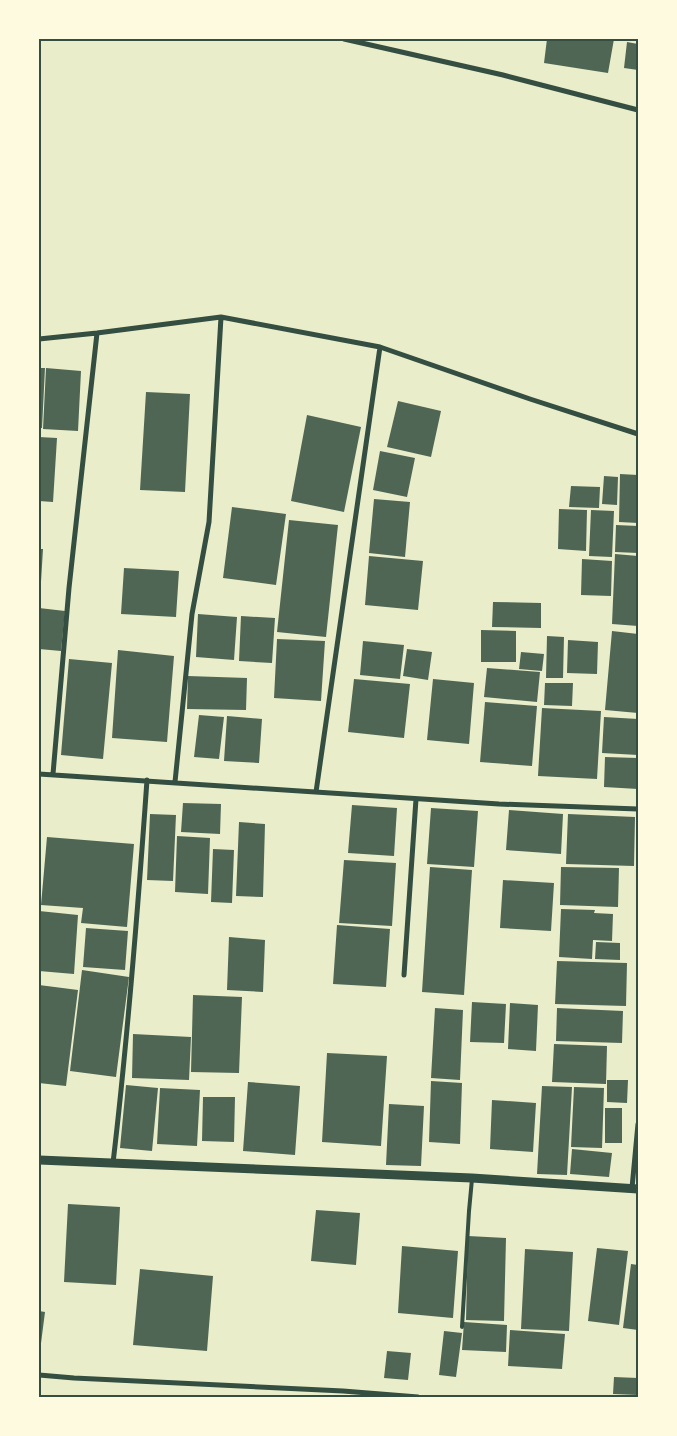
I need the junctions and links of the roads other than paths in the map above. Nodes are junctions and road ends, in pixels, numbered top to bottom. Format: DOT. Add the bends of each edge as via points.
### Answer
graph roads {
  1 [pos="344,39"];
  2 [pos="638,110"];
  3 [pos="221,317"];
  4 [pos="97,333"];
  5 [pos="39,339"];
  6 [pos="380,346"];
  7 [pos="638,434"];
  8 [pos="39,774"];
  9 [pos="53,774"];
  10 [pos="147,780"];
  11 [pos="175,782"];
  12 [pos="316,792"];
  13 [pos="416,799"];
  14 [pos="638,809"];
  15 [pos="404,975"];
  16 [pos="638,1124"];
  17 [pos="39,1160"];
  18 [pos="113,1164"];
  19 [pos="472,1178"];
  20 [pos="635,1189"];
  21 [pos="462,1326"];
  22 [pos="39,1375"];
  23 [pos="418,1397"];
  1 -- 2 [label="street" via="504,75"];
  3 -- 4 [label="street"];
  3 -- 6 [label="street"];
  3 -- 11 [label="street" via="209,522 192,614"];
  4 -- 5 [label="street"];
  4 -- 9 [label="street" via="69,588"];
  6 -- 7 [label="street"];
  6 -- 12 [label="street"];
  8 -- 9 [label="street"];
  9 -- 10 [label="street"];
  10 -- 11 [label="street"];
  10 -- 18 [label="street" via="138,911"];
  11 -- 12 [label="street"];
  12 -- 13 [label="street"];
  13 -- 14 [label="street"];
  13 -- 15 [label="street"];
  16 -- 20 [label="street"];
  17 -- 18 [label="street"];
  18 -- 19 [label="street"];
  19 -- 20 [label="street"];
  19 -- 21 [label="lane"];
  22 -- 23 [label="street" via="343,1390"];
}
